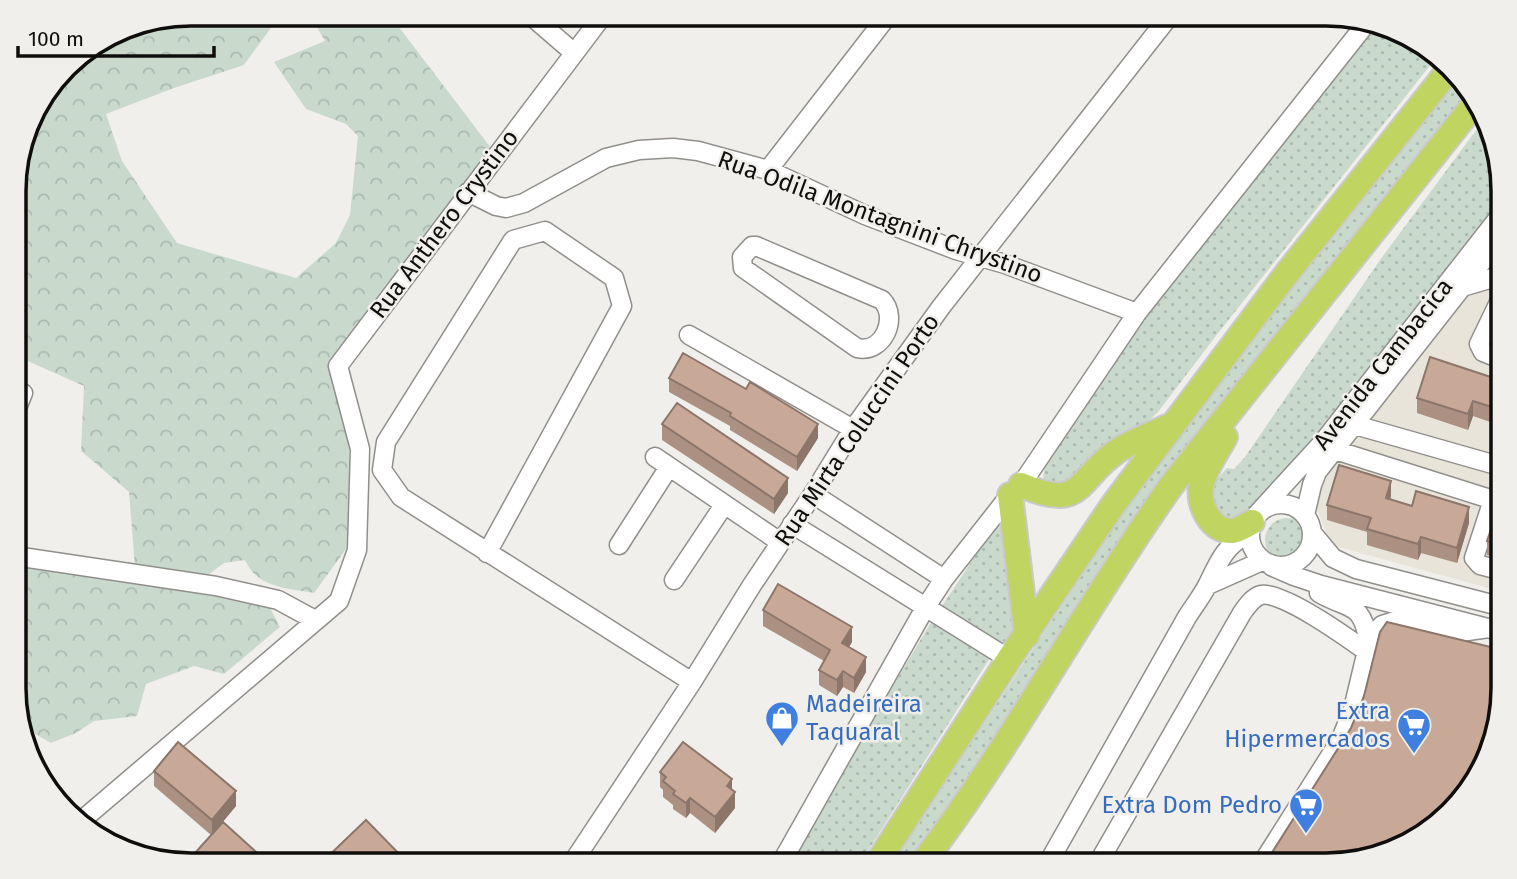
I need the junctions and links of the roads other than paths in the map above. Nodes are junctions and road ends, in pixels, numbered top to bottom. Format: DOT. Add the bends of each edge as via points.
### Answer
graph roads {
  1 [pos="543,26"];
  2 [pos="594,26"];
  3 [pos="881,26"];
  4 [pos="1162,26"];
  5 [pos="1361,31"];
  6 [pos="573,52"];
  7 [pos="1444,77"];
  8 [pos="1469,110"];
  9 [pos="768,170"];
  10 [pos="468,192"];
  11 [pos="1377,227"];
  12 [pos="1490,229"];
  13 [pos="1490,251"];
  14 [pos="980,256"];
  15 [pos="791,261"];
  16 [pos="1490,279"];
  17 [pos="1462,287"];
  18 [pos="773,288"];
  19 [pos="1137,313"];
  20 [pos="1490,321"];
  21 [pos="890,327"];
  22 [pos="689,335"];
  23 [pos="915,344"];
  24 [pos="1490,355"];
  25 [pos="1355,425"];
  26 [pos="1171,426"];
  27 [pos="853,429"];
  28 [pos="1335,450"];
  29 [pos="1490,463"];
  30 [pos="1016,490"];
  31 [pos="813,494"];
  32 [pos="1490,499"];
  33 [pos="724,505"];
  34 [pos="1306,515"];
  35 [pos="1490,521"];
  36 [pos="1253,522"];
  37 [pos="792,524"];
  38 [pos="1312,534"];
  39 [pos="780,542"];
  40 [pos="619,545"];
  41 [pos="487,553"];
  42 [pos="26,558"];
  43 [pos="1267,563"];
  44 [pos="1490,568"];
  45 [pos="1294,576"];
  46 [pos="944,579"];
  47 [pos="674,580"];
  48 [pos="1208,585"];
  49 [pos="1490,604"];
  50 [pos="925,608"];
  51 [pos="315,620"];
  52 [pos="1490,628"];
  53 [pos="1490,630"];
  54 [pos="1027,635"];
  55 [pos="1368,646"];
  56 [pos="1009,659"];
  57 [pos="692,681"];
  58 [pos="1004,745"];
  59 [pos="87,816"];
  60 [pos="787,852"];
  61 [pos="884,852"];
  62 [pos="931,852"];
  63 [pos="944,852"];
  64 [pos="1054,852"];
  65 [pos="1104,852"];
  66 [pos="1269,852"];
  67 [pos="578,853"];
  1 -- 6 [label="street"];
  2 -- 6 [label="street, Rua Anthero Crystino"];
  3 -- 9 [label="street"];
  4 -- 14 [label="street, Rua Mirta Coluccini Porto"];
  5 -- 19 [label="street"];
  6 -- 10 [label="street, Rua Anthero Crystino"];
  7 -- 26 [label="highway"];
  8 -- 11 [label="highway"];
  9 -- 10 [label="street, Rua Odila Montagnini Chrystino" via="698,150 639,150 606,158 515,206 496,206"];
  9 -- 14 [label="street, Rua Odila Montagnini Chrystino" via="865,215"];
  10 -- 51 [label="street, Rua Anthero Crystino" via="338,366 360,449 357,550 339,601"];
  11 -- 36 [label="highway" via="1225,437 1208,468 1201,500 1215,525 1232,531"];
  11 -- 58 [label="highway" via="1132,541"];
  12 -- 36 [label="street, Avenida Cambacica" via="1323,442"];
  13 -- 17 [label="street, Avenida Cambacica"];
  14 -- 19 [label="street, Rua Odila Montagnini Chrystino"];
  14 -- 23 [label="street, Rua Mirta Coluccini Porto"];
  15 -- 18 [label="street"];
  15 -- 18 [label="street" via="756,246 742,257 743,268"];
  15 -- 21 [label="street" via="882,300 890,312"];
  16 -- 17 [label="street"];
  17 -- 25 [label="street, Avenida Cambacica"];
  18 -- 21 [label="street" via="858,348 875,346"];
  19 -- 30 [label="street"];
  20 -- 24 [label="street" via="1479,344"];
  21 -- 23 [label="street"];
  22 -- 27 [label="street"];
  23 -- 27 [label="street, Rua Mirta Coluccini Porto"];
  25 -- 28 [label="street, Avenida Cambacica"];
  25 -- 29 [label="street"];
  26 -- 30 [label="highway" via="1117,451 1078,489 1063,496"];
  26 -- 54 [label="highway"];
  27 -- 31 [label="street, Rua Mirta Coluccini Porto"];
  28 -- 32 [label="street"];
  28 -- 34 [label="street, Avenida Cambacica" via="1317,472"];
  30 -- 46 [label="street"];
  30 -- 54 [label="highway"];
  31 -- 37 [label="street, Rua Mirta Coluccini Porto"];
  31 -- 46 [label="street"];
  33 -- 39 [label="street"];
  33 -- 40 [label="street" via="662,462"];
  33 -- 47 [label="street"];
  34 -- 36 [label="street" via="1278,504 1267,506"];
  34 -- 38 [label="street"];
  35 -- 44 [label="street" via="1474,558"];
  36 -- 43 [label="street" via="1254,553"];
  36 -- 48 [label="street, Avenida Cambacica" via="1221,557"];
  37 -- 39 [label="street, Rua Mirta Coluccini Porto"];
  37 -- 50 [label="street"];
  38 -- 43 [label="street" via="1300,561 1282,567"];
  38 -- 49 [label="street" via="1333,558 1356,569"];
  39 -- 57 [label="street, Rua Mirta Coluccini Porto"];
  41 -- 41 [label="street" via="622,306 614,278 545,231 513,240 386,442 382,470 401,497"];
  41 -- 57 [label="street"];
  42 -- 51 [label="street" via="216,586 278,600"];
  43 -- 45 [label="street"];
  43 -- 48 [label="street"];
  45 -- 52 [label="street"];
  45 -- 55 [label="street" via="1356,610 1363,617"];
  46 -- 50 [label="street"];
  48 -- 64 [label="street, Avenida Cambacica"];
  50 -- 56 [label="street"];
  50 -- 60 [label="street"];
  51 -- 59 [label="street"];
  53 -- 55 [label="street" via="1453,633 1398,620 1382,625"];
  54 -- 56 [label="highway"];
  55 -- 65 [label="street" via="1271,595 1250,602"];
  55 -- 66 [label="street" via="1341,739"];
  56 -- 61 [label="highway"];
  57 -- 67 [label="street, Rua Mirta Coluccini Porto"];
  58 -- 62 [label="highway"];
  58 -- 63 [label="highway"];
}
